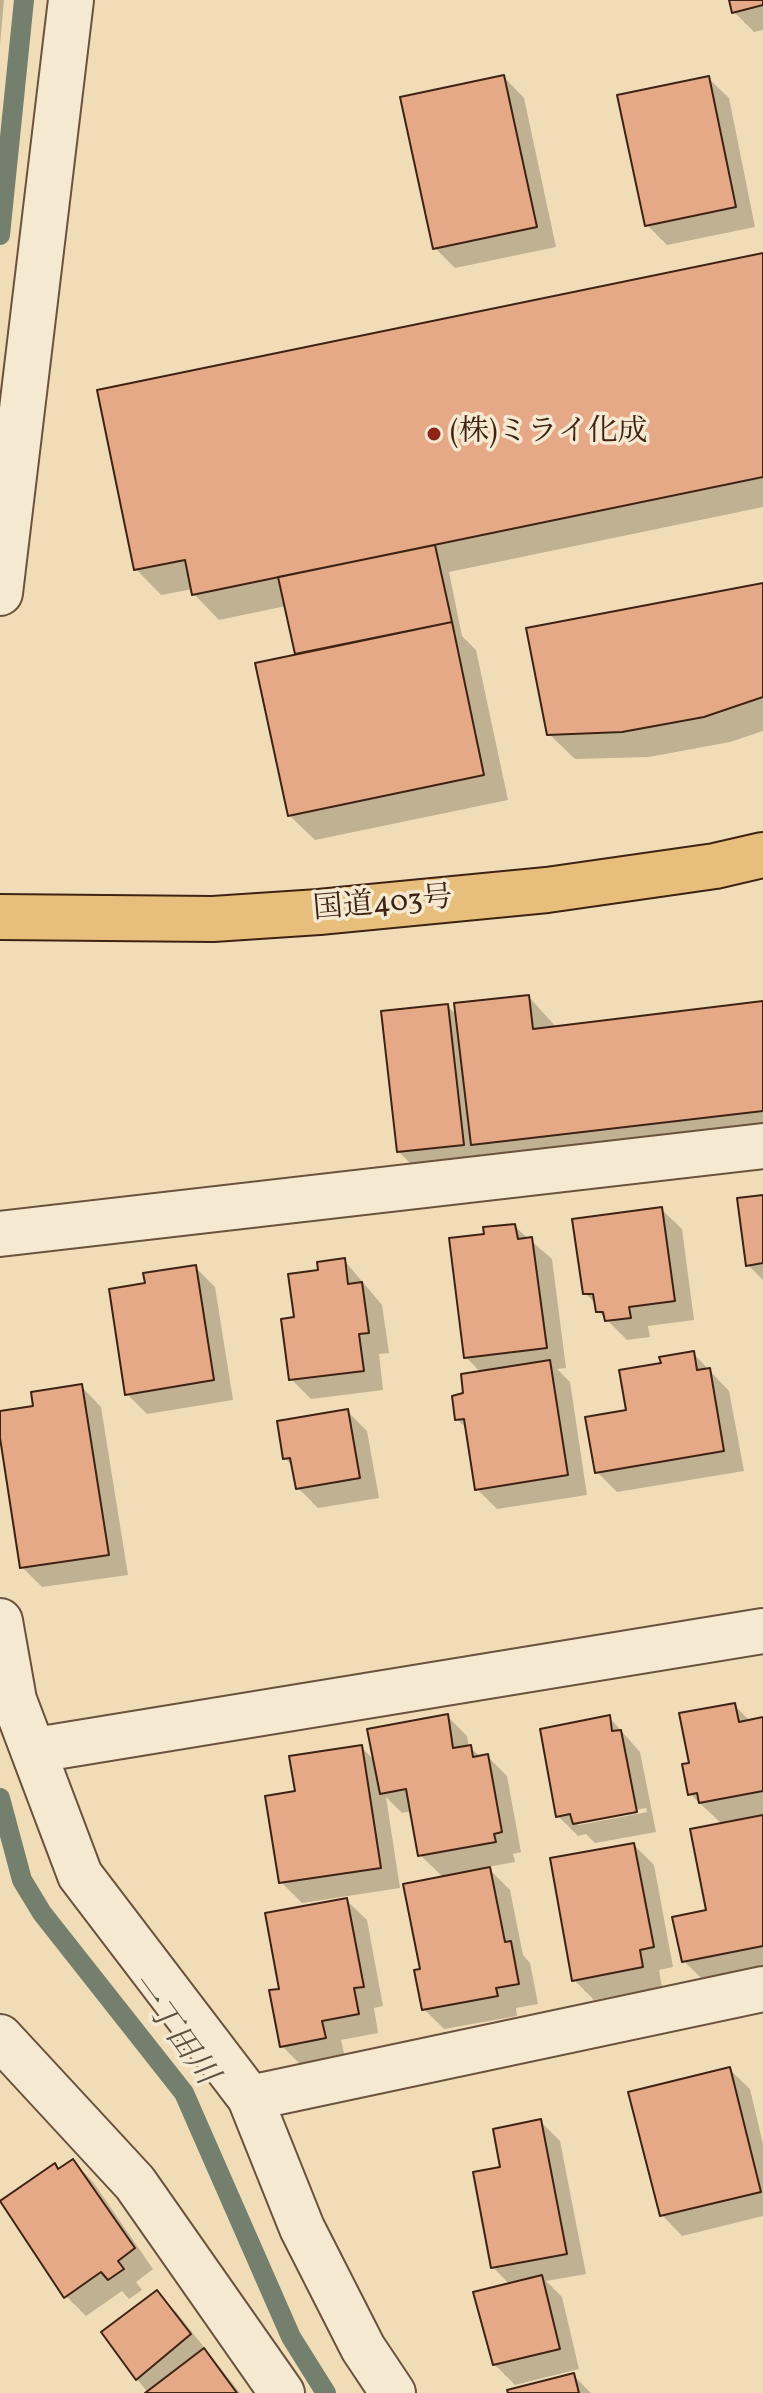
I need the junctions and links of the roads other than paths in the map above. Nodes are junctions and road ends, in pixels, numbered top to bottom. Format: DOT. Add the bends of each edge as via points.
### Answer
graph roads {
  1 [pos="71,0"];
  2 [pos="0,593"];
  3 [pos="763,855"];
  4 [pos="0,917"];
  5 [pos="763,1146"];
  6 [pos="0,1234"];
  7 [pos="0,1621"];
  8 [pos="763,1631"];
  9 [pos="36,1750"];
  10 [pos="763,1989"];
  11 [pos="0,2037"];
  12 [pos="250,2098"];
  13 [pos="282,2393"];
  14 [pos="393,2393"];
  1 -- 2 [label="street"];
  3 -- 4 [label="highway, 国道403号" via="547,890 319,912 213,919"];
  5 -- 6 [label="street"];
  7 -- 9 [label="street" via="14,1700"];
  8 -- 9 [label="street"];
  9 -- 12 [label="street" via="80,1875"];
  10 -- 12 [label="street"];
  11 -- 13 [label="street" via="135,2183"];
  12 -- 14 [label="street" via="302,2228 363,2348"];
}
